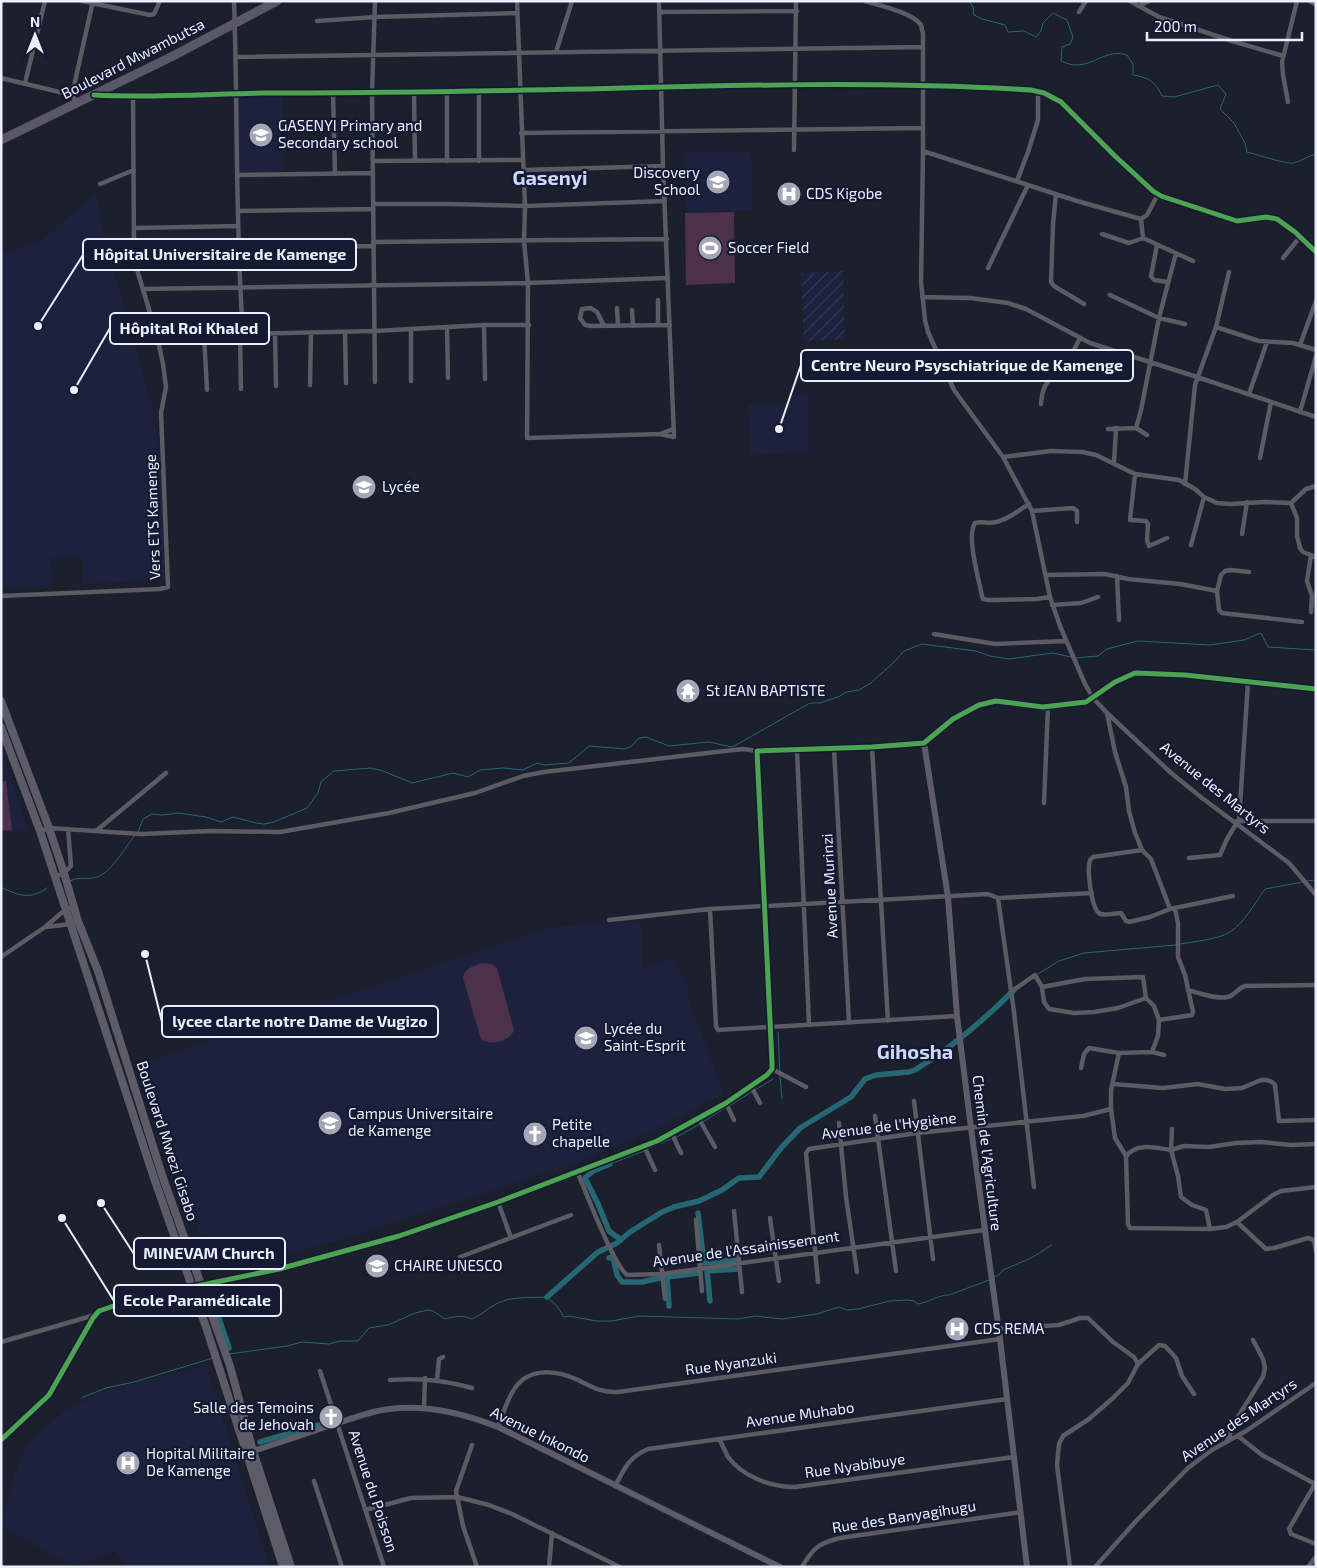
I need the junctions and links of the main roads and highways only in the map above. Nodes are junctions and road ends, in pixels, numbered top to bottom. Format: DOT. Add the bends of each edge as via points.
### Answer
graph roads {
  1 [pos="277,1"];
  2 [pos="1,140"];
  3 [pos="1,701"];
  4 [pos="1,727"];
  5 [pos="134,1086"];
  6 [pos="124,1088"];
  7 [pos="233,1378"];
  8 [pos="224,1380"];
  9 [pos="250,1452"];
  10 [pos="276,1533"];
  11 [pos="283,1567"];
  12 [pos="292,1567"];
  1 -- 2 [label="highway, Boulevard Mwambutsa" via="172,57"];
  3 -- 5 [label="main road, Boulevard Mwezi Gisabo" via="49,828"];
  4 -- 6 [label="main road, Boulevard Mwezi Gisabo" via="40,831"];
  5 -- 6 [label="main road"];
  5 -- 7 [label="main road, Boulevard Mwezi Gisabo"];
  6 -- 8 [label="main road, Boulevard Mwezi Gisabo"];
  7 -- 8 [label="main road"];
  7 -- 9 [label="main road, Boulevard Mwezi Gisabo"];
  8 -- 9 [label="main road, Boulevard Mwezi Gisabo"];
  9 -- 10 [label="main road, Boulevard Mwezi Gisabo"];
  10 -- 11 [label="main road, Boulevard Mwezi Gisabo"];
  10 -- 12 [label="main road, Boulevard Mwezi Gisabo"];
}
